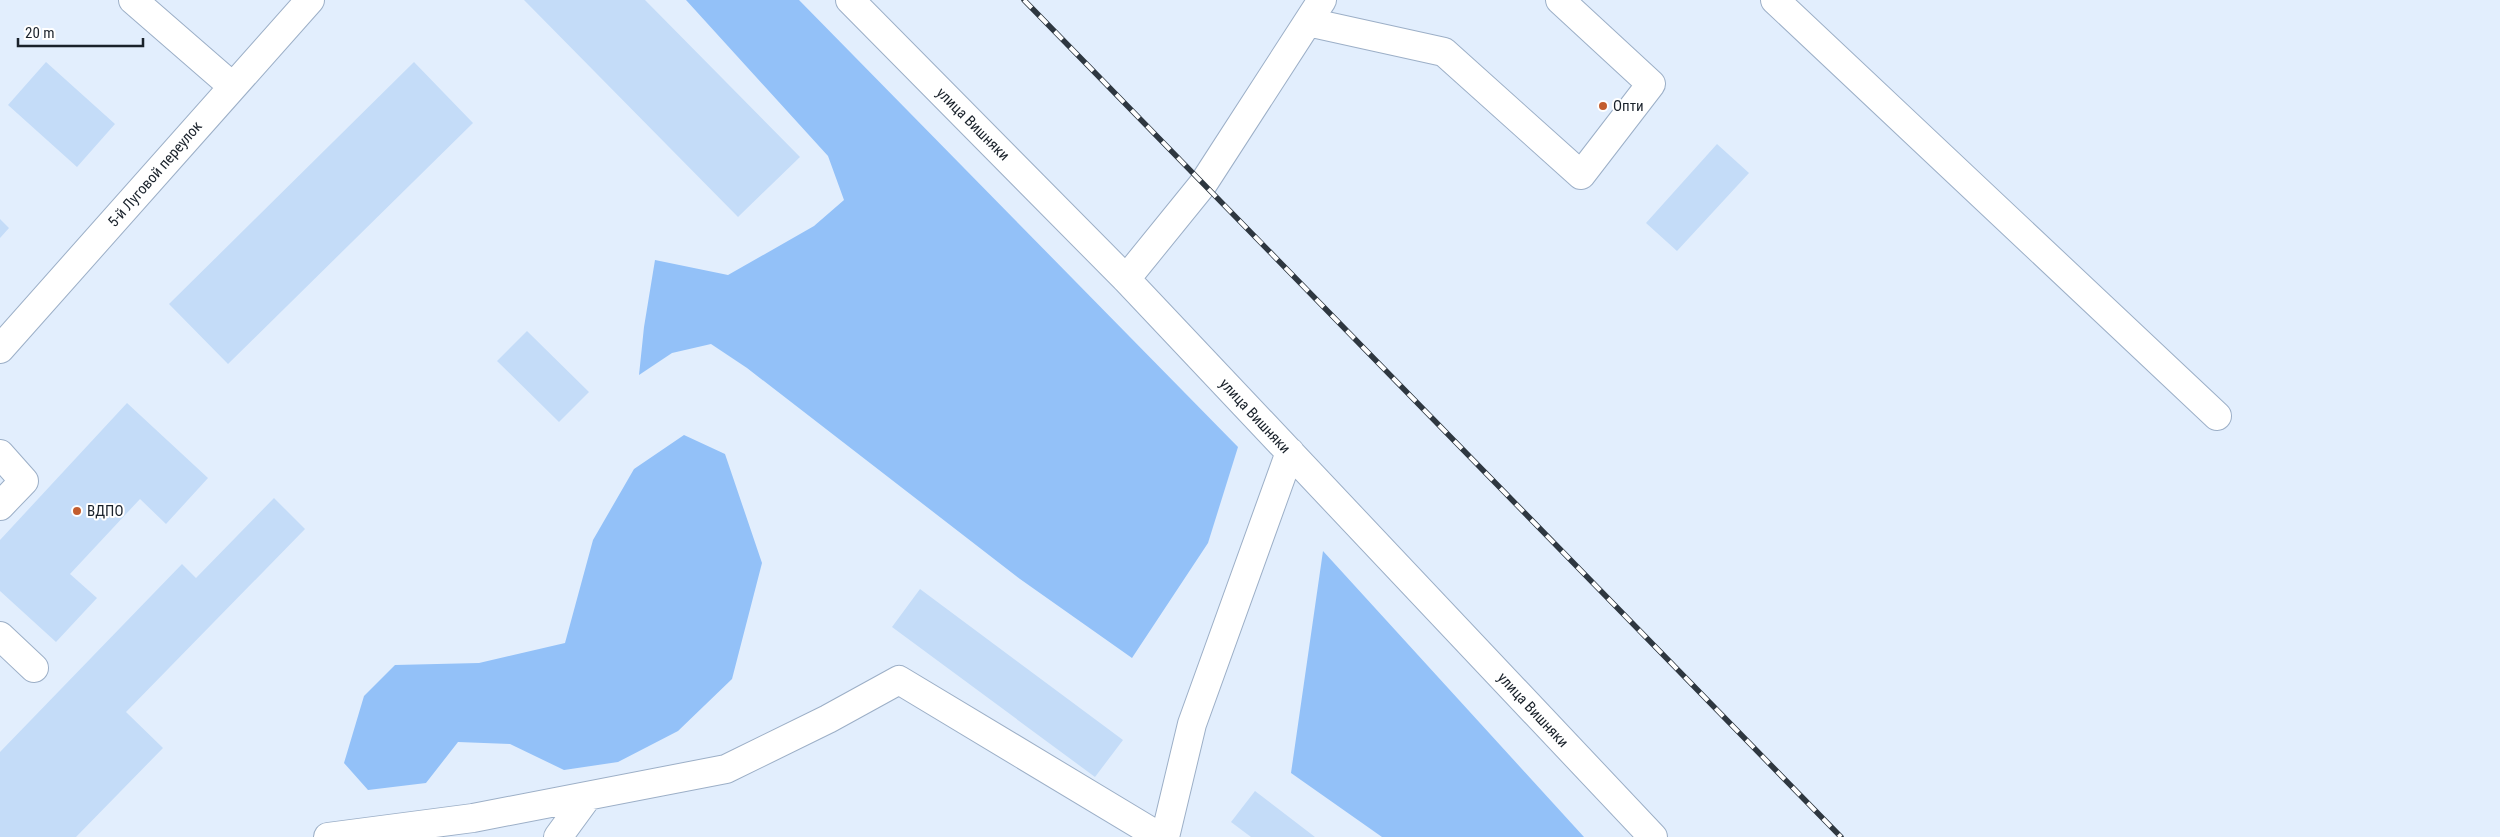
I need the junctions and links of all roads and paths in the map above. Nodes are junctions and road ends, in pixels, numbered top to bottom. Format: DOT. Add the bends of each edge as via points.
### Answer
graph roads {
  1 [pos="133,0"];
  2 [pos="310,0"];
  3 [pos="850,0"];
  4 [pos="1560,0"];
  5 [pos="1775,0"];
  6 [pos="1315,11"];
  7 [pos="232,86"];
  8 [pos="1126,279"];
  9 [pos="0,349"];
  10 [pos="2218,416"];
  11 [pos="1290,452"];
  12 [pos="0,454"];
  13 [pos="0,506"];
  14 [pos="0,636"];
  15 [pos="34,668"];
  16 [pos="588,796"];
  17 [pos="328,837"];
  18 [pos="558,837"];
  19 [pos="1160,837"];
  20 [pos="1165,837"];
  21 [pos="1653,837"];
  1 -- 7 [label="street"];
  2 -- 7 [label="street, 5-й Луговой переулок"];
  3 -- 8 [label="street, улица Вишняки"];
  4 -- 6 [label="street" via="1651,84 1581,175 1444,52"];
  5 -- 10 [label="street"];
  6 -- 8 [label="street" via="1203,184"];
  7 -- 9 [label="street, 5-й Луговой переулок"];
  8 -- 11 [label="street, улица Вишняки"];
  11 -- 20 [label="street" via="1192,724"];
  11 -- 21 [label="street, улица Вишняки"];
  12 -- 13 [label="street" via="24,481"];
  14 -- 15 [label="street"];
  16 -- 17 [label="street" via="473,818"];
  16 -- 18 [label="street"];
  16 -- 19 [label="street" via="726,769 828,720 899,680"];
}
